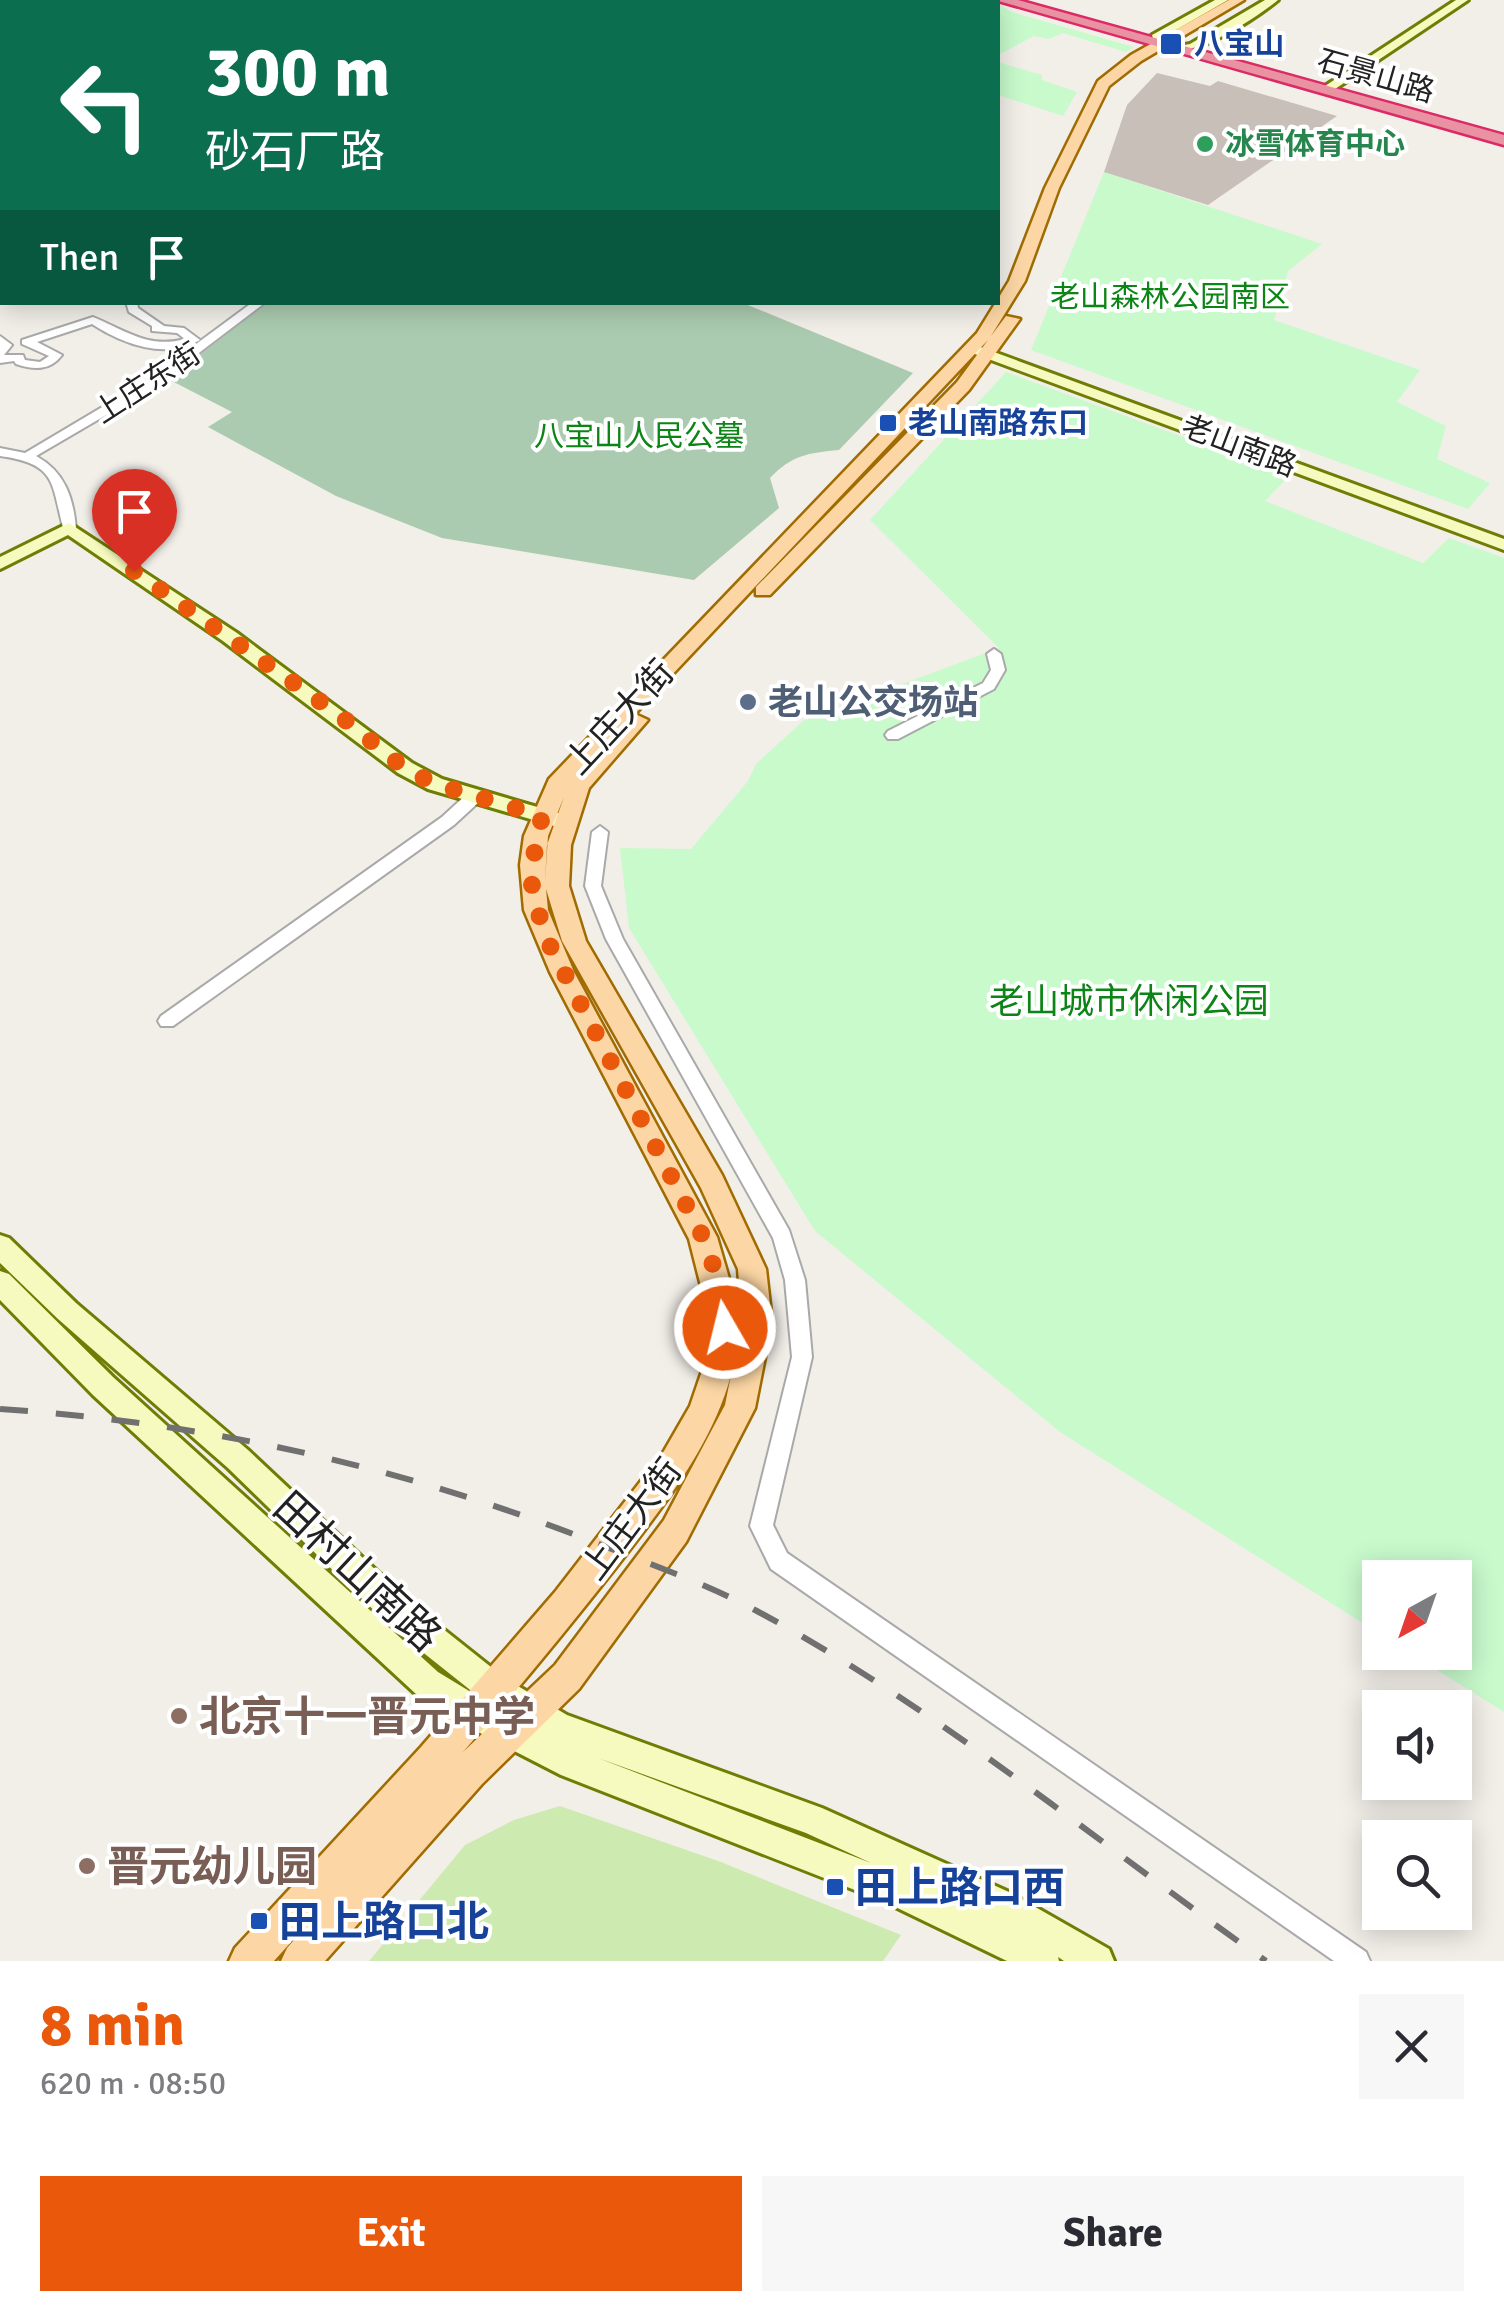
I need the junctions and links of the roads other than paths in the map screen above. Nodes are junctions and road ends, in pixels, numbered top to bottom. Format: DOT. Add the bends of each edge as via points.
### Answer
graph roads {
  1 [pos="1002,0"];
  2 [pos="1018,0"];
  3 [pos="1223,0"];
  4 [pos="1238,0"];
  5 [pos="1255,0"];
  6 [pos="1274,0"];
  7 [pos="1463,0"];
  8 [pos="1171,43"];
  9 [pos="1331,86"];
  10 [pos="1504,137"];
  11 [pos="132,305"];
  12 [pos="257,305"];
  13 [pos="0,339"];
  14 [pos="982,350"];
  15 [pos="0,356"];
  16 [pos="0,452"];
  17 [pos="28,456"];
  18 [pos="70,528"];
  19 [pos="1504,546"];
  20 [pos="0,564"];
  21 [pos="994,654"];
  22 [pos="893,736"];
  23 [pos="474,797"];
  24 [pos="554,819"];
  25 [pos="600,832"];
  26 [pos="167,1021"];
  27 [pos="0,1246"];
  28 [pos="0,1282"];
  29 [pos="483,1702"];
  30 [pos="516,1721"];
  31 [pos="248,1961"];
  32 [pos="300,1961"];
  33 [pos="1042,1961"];
  34 [pos="1097,1961"];
  35 [pos="1357,1961"];
  1 -- 8 [label="highway, 石景山路"];
  2 -- 8 [label="highway, 石景山路"];
  3 -- 8 [label="main road"];
  4 -- 8 [label="main road"];
  5 -- 8 [label="main road"];
  6 -- 8 [label="main road"];
  7 -- 9 [label="main road"];
  8 -- 9 [label="highway, 石景山路"];
  8 -- 10 [label="highway, 石景山路"];
  8 -- 14 [label="main road, 上庄大街" via="1114,73 1095,95"];
  9 -- 10 [label="highway, 石景山路"];
  11 -- 15 [label="street" via="156,329 180,330 194,340 150,346 110,334 93,320 26,342 56,356 51,362 36,366"];
  12 -- 17 [label="street, 上庄东街" via="167,373"];
  13 -- 15 [label="street" via="6,345"];
  14 -- 19 [label="main road, 老山南路"];
  14 -- 24 [label="main road, 上庄大街" via="601,757"];
  16 -- 17 [label="street"];
  17 -- 18 [label="street" via="68,494"];
  18 -- 20 [label="main road"];
  18 -- 23 [label="main road" via="404,768"];
  21 -- 22 [label="street" via="998,670 989,686"];
  23 -- 24 [label="main road"];
  23 -- 26 [label="street"];
  24 -- 29 [label="main road, 上庄大街" via="532,865 536,910 562,972 703,1237 725,1328 712,1390 682,1451 551,1625"];
  24 -- 30 [label="main road, 上庄大街" via="560,908 729,1216 752,1270 757,1322 740,1408 675,1531 567,1677"];
  25 -- 35 [label="street" via="593,886 614,940 782,1236 795,1280 802,1356 761,1526 779,1561"];
  27 -- 29 [label="main road, 田村山南路" via="238,1459"];
  28 -- 29 [label="main road, 田村山南路" via="103,1386 428,1683"];
  29 -- 30 [label="main road, 田村山南路"];
  29 -- 31 [label="main road, 上庄大街"];
  30 -- 32 [label="main road, 上庄大街"];
  30 -- 33 [label="main road, 田村山南路"];
  30 -- 34 [label="main road, 田村山南路" via="559,1728 811,1818 997,1904"];
}
